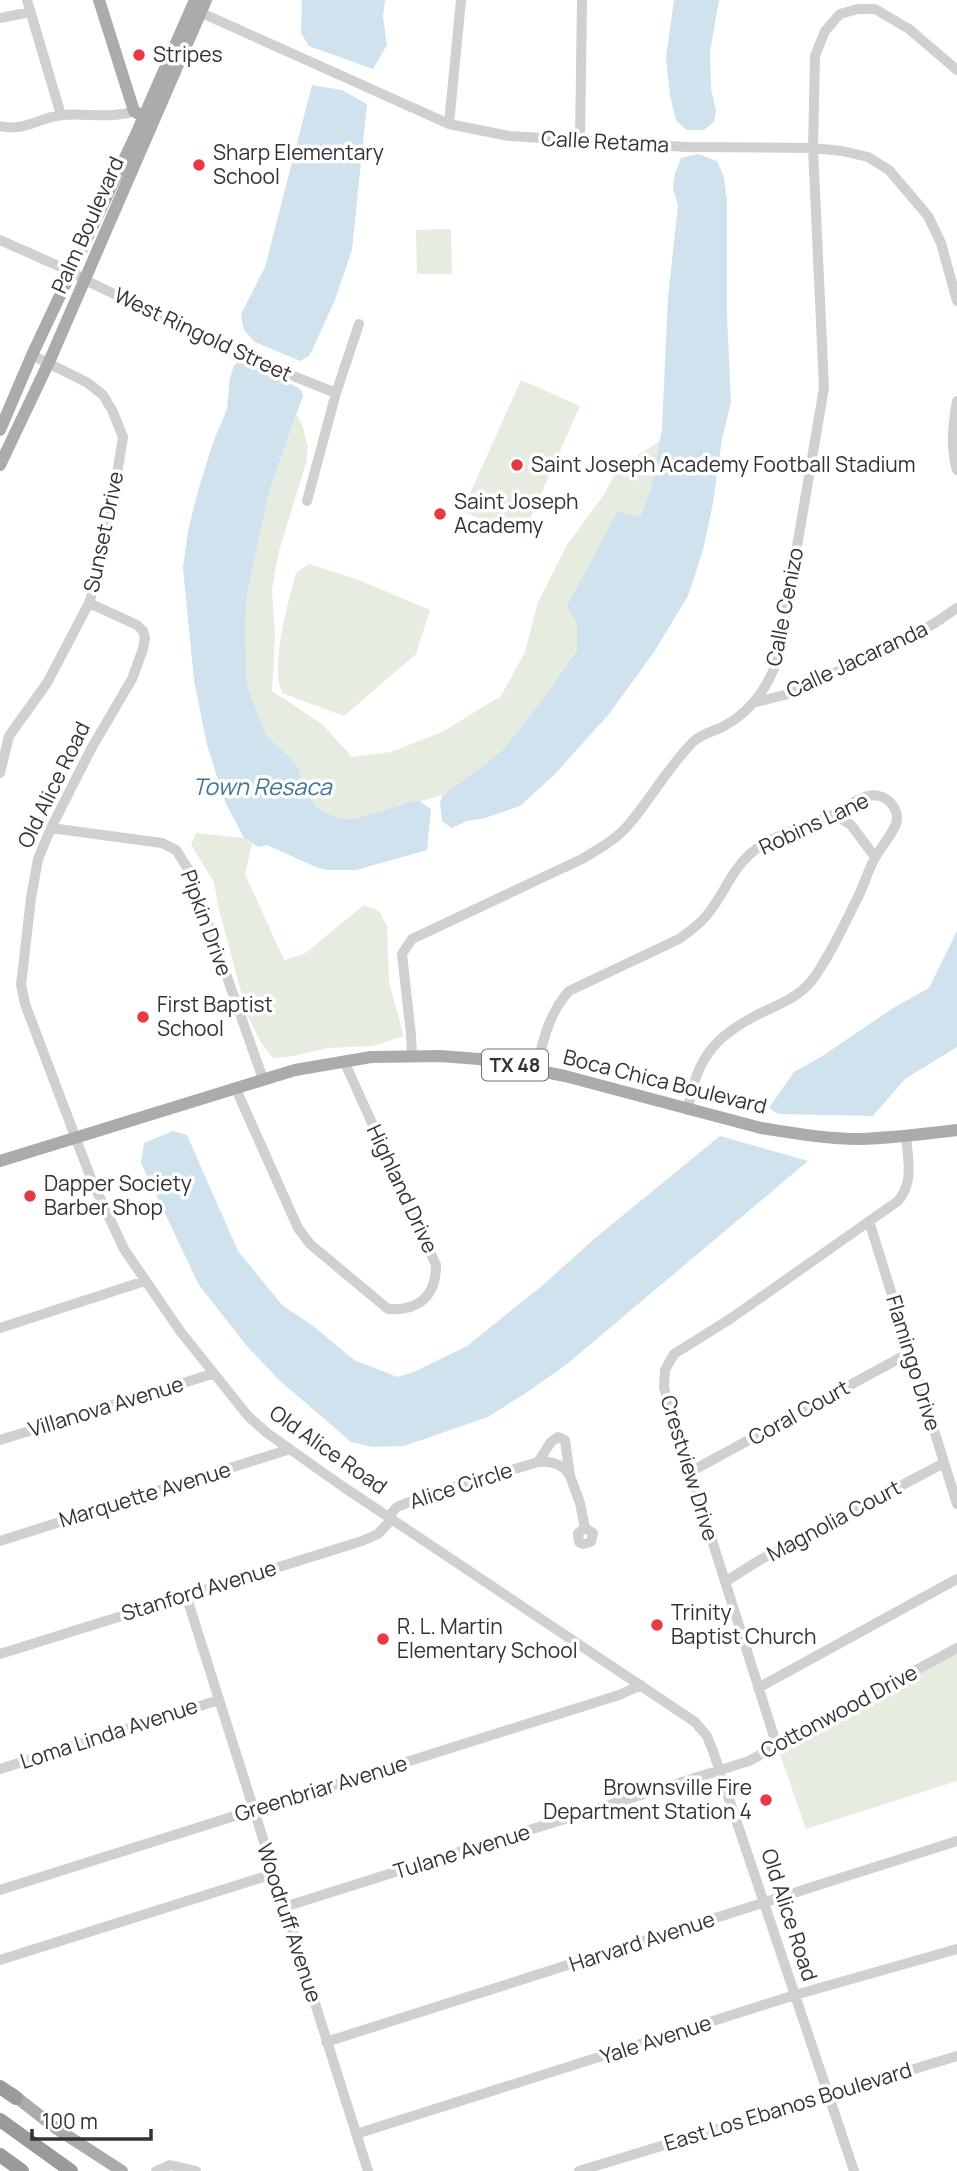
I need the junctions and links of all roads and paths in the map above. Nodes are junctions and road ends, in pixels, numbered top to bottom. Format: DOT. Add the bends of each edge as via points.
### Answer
graph roads {
  1 [pos="27,0"];
  2 [pos="99,0"];
  3 [pos="206,0"];
  4 [pos="461,0"];
  5 [pos="582,0"];
  6 [pos="196,7"];
  7 [pos="30,12"];
  8 [pos="0,18"];
  9 [pos="957,70"];
  10 [pos="61,115"];
  11 [pos="145,116"];
  12 [pos="449,124"];
  13 [pos="0,127"];
  14 [pos="580,140"];
  15 [pos="813,148"];
  16 [pos="0,240"];
  17 [pos="72,272"];
  18 [pos="85,280"];
  19 [pos="957,301"];
  20 [pos="359,324"];
  21 [pos="32,355"];
  22 [pos="48,362"];
  23 [pos="336,393"];
  24 [pos="957,401"];
  25 [pos="0,430"];
  26 [pos="0,465"];
  27 [pos="957,470"];
  28 [pos="307,502"];
  29 [pos="89,603"];
  30 [pos="957,608"];
  31 [pos="753,703"];
  32 [pos="0,728"];
  33 [pos="9,736"];
  34 [pos="0,773"];
  35 [pos="834,814"];
  36 [pos="51,828"];
  37 [pos="875,857"];
  38 [pos="412,1055"];
  39 [pos="344,1061"];
  40 [pos="536,1069"];
  41 [pos="263,1079"];
  42 [pos="235,1087"];
  43 [pos="688,1110"];
  44 [pos="957,1129"];
  45 [pos="906,1136"];
  46 [pos="75,1137"];
  47 [pos="0,1161"];
  48 [pos="869,1221"];
  49 [pos="145,1281"];
  50 [pos="0,1328"];
  51 [pos="909,1353"];
  52 [pos="212,1374"];
  53 [pos="0,1440"];
  54 [pos="290,1449"];
  55 [pos="538,1462"];
  56 [pos="944,1463"];
  57 [pos="690,1472"];
  58 [pos="570,1476"];
  59 [pos="957,1504"];
  60 [pos="390,1517"];
  61 [pos="585,1528"];
  62 [pos="0,1541"];
  63 [pos="957,1579"];
  64 [pos="725,1582"];
  65 [pos="186,1595"];
  66 [pos="957,1648"];
  67 [pos="0,1654"];
  68 [pos="641,1685"];
  69 [pos="758,1688"];
  70 [pos="219,1700"];
  71 [pos="777,1746"];
  72 [pos="0,1769"];
  73 [pos="720,1771"];
  74 [pos="253,1810"];
  75 [pos="957,1841"];
  76 [pos="273,1874"];
  77 [pos="0,1890"];
  78 [pos="764,1903"];
  79 [pos="284,1907"];
  80 [pos="957,1949"];
  81 [pos="0,1960"];
  82 [pos="795,1996"];
  83 [pos="326,2042"];
  84 [pos="957,2056"];
  85 [pos="0,2086"];
  86 [pos="829,2094"];
  87 [pos="16,2098"];
  88 [pos="0,2120"];
  89 [pos="356,2134"];
  90 [pos="0,2155"];
  91 [pos="22,2171"];
  92 [pos="71,2171"];
  93 [pos="122,2171"];
  94 [pos="156,2171"];
  95 [pos="196,2171"];
  96 [pos="368,2171"];
  97 [pos="579,2171"];
  98 [pos="854,2171"];
  1 -- 7 [label="street"];
  2 -- 11 [label="main road"];
  3 -- 6 [label="main road, Palm Boulevard"];
  4 -- 12 [label="street"];
  5 -- 14 [label="street"];
  6 -- 11 [label="main road, Palm Boulevard"];
  6 -- 12 [label="street, Calle Retama"];
  7 -- 8 [label="street"];
  7 -- 10 [label="street"];
  9 -- 15 [label="street, Calle Cenizo" via="908,29 875,9 840,14 825,31 815,56"];
  10 -- 11 [label="street"];
  10 -- 13 [label="street" via="14,130"];
  11 -- 17 [label="main road, Palm Boulevard"];
  11 -- 18 [label="main road, Palm Boulevard"];
  12 -- 14 [label="street, Calle Retama" via="509,136"];
  14 -- 15 [label="street, Calle Retama"];
  15 -- 19 [label="street, Calle Retama" via="868,157 889,170 928,216 941,243"];
  15 -- 31 [label="street, Calle Cenizo" via="824,388 779,658"];
  16 -- 17 [label="street, West Ringold Street"];
  17 -- 18 [label="street, West Ringold Street"];
  17 -- 21 [label="main road, Palm Boulevard"];
  18 -- 22 [label="main road, Palm Boulevard"];
  18 -- 23 [label="street, West Ringold Street" via="243,356"];
  20 -- 23 [label="street"];
  21 -- 22 [label="street, Sunset Drive"];
  21 -- 25 [label="main road, Palm Boulevard"];
  22 -- 26 [label="main road, Palm Boulevard"];
  22 -- 29 [label="street, Sunset Drive" via="103,396 123,437 104,555"];
  23 -- 28 [label="street"];
  24 -- 27 [label="street" via="953,439"];
  29 -- 33 [label="street, Sunset Drive" via="47,683"];
  29 -- 36 [label="street, Old Alice Road" via="137,625 145,638 132,679"];
  30 -- 31 [label="street, Calle Jacaranda" via="898,643 792,693"];
  31 -- 38 [label="street, Calle Cenizo" via="726,725 696,739 609,843 412,939 402,954"];
  32 -- 33 [label="street"];
  33 -- 34 [label="street, Sunset Drive"];
  35 -- 37 [label="street" via="851,825"];
  35 -- 37 [label="street, Robins Lane" via="876,795 888,800 896,810 897,822"];
  35 -- 40 [label="street, Robins Lane" via="751,853 707,915 685,935 569,991 551,1017"];
  36 -- 41 [label="street, Pipkin Drive" via="162,842 176,850 190,872"];
  36 -- 46 [label="street, Old Alice Road" via="38,859 21,984"];
  37 -- 43 [label="street, Robins Lane" via="813,979 798,994 723,1035 706,1054"];
  38 -- 39 [label="main road, Boca Chica Boulevard / TX 48"];
  38 -- 40 [label="main road, Boca Chica Boulevard / TX 48" via="479,1059"];
  39 -- 41 [label="main road, Boca Chica Boulevard / TX 48"];
  39 -- 42 [label="street, Highland Drive" via="436,1265 430,1291 419,1304 402,1310 388,1309 304,1236"];
  40 -- 43 [label="main road, Boca Chica Boulevard / TX 48"];
  41 -- 42 [label="main road, Boca Chica Boulevard / TX 48"];
  42 -- 46 [label="main road, Boca Chica Boulevard / TX 48"];
  43 -- 45 [label="main road, Boca Chica Boulevard / TX 48" via="800,1135"];
  44 -- 45 [label="main road, Boca Chica Boulevard / TX 48"];
  45 -- 48 [label="street, Crestview Drive" via="908,1186 898,1202"];
  46 -- 47 [label="main road, Boca Chica Boulevard / TX 48"];
  46 -- 49 [label="street, Old Alice Road" via="111,1224"];
  48 -- 51 [label="street, Flamingo Drive"];
  48 -- 57 [label="street, Crestview Drive" via="674,1354 665,1370 664,1388"];
  49 -- 50 [label="street"];
  49 -- 52 [label="street, Old Alice Road"];
  51 -- 56 [label="street, Flamingo Drive"];
  51 -- 57 [label="street, Coral Court"];
  52 -- 53 [label="street, Villanova Avenue"];
  52 -- 54 [label="street, Old Alice Road" via="248,1416"];
  54 -- 60 [label="street, Old Alice Road"];
  54 -- 62 [label="street, Marquette Avenue"];
  55 -- 58 [label="street, Alice Circle" via="557,1464"];
  55 -- 58 [label="street, Alice Circle" via="551,1442 562,1438"];
  55 -- 60 [label="street, Alice Circle" via="427,1495 397,1507"];
  56 -- 59 [label="street, Flamingo Drive"];
  56 -- 64 [label="street, Magnolia Court"];
  57 -- 64 [label="street, Crestview Drive"];
  58 -- 61 [label="street, Alice Circle"];
  60 -- 65 [label="street, Stanford Avenue" via="378,1534 362,1541"];
  60 -- 68 [label="street, Old Alice Road"];
  63 -- 69 [label="street"];
  64 -- 69 [label="street, Crestview Drive"];
  65 -- 67 [label="street, Stanford Avenue"];
  65 -- 70 [label="street, Woodruff Avenue"];
  66 -- 71 [label="street, Cottonwood Drive"];
  68 -- 73 [label="street, Old Alice Road" via="703,1730"];
  68 -- 74 [label="street, Greenbriar Avenue"];
  69 -- 71 [label="street, Crestview Drive"];
  70 -- 72 [label="street, Loma Linda Avenue"];
  70 -- 74 [label="street, Woodruff Avenue"];
  71 -- 73 [label="street, Cottonwood Drive"];
  73 -- 78 [label="street, Old Alice Road"];
  73 -- 79 [label="street, Tulane Avenue"];
  74 -- 76 [label="street, Woodruff Avenue"];
  74 -- 77 [label="street, Greenbriar Avenue"];
  75 -- 78 [label="street, Harvard Avenue"];
  76 -- 79 [label="street, Woodruff Avenue"];
  76 -- 81 [label="street"];
  78 -- 82 [label="street, Old Alice Road"];
  78 -- 83 [label="street, Harvard Avenue"];
  79 -- 83 [label="street, Woodruff Avenue"];
  80 -- 82 [label="street, Yale Avenue"];
  82 -- 86 [label="street, Old Alice Road"];
  82 -- 89 [label="street, Yale Avenue"];
  83 -- 89 [label="street, Woodruff Avenue"];
  84 -- 86 [label="street, East Los Ebanos Boulevard"];
  85 -- 87 [label="highway"];
  86 -- 97 [label="street, East Los Ebanos Boulevard"];
  86 -- 98 [label="street, Old Alice Road"];
  87 -- 93 [label="main road"];
  88 -- 92 [label="highway"];
  89 -- 96 [label="street, Woodruff Avenue"];
  90 -- 91 [label="highway"];
  94 -- 95 [label="street" via="170,2165"];
}
